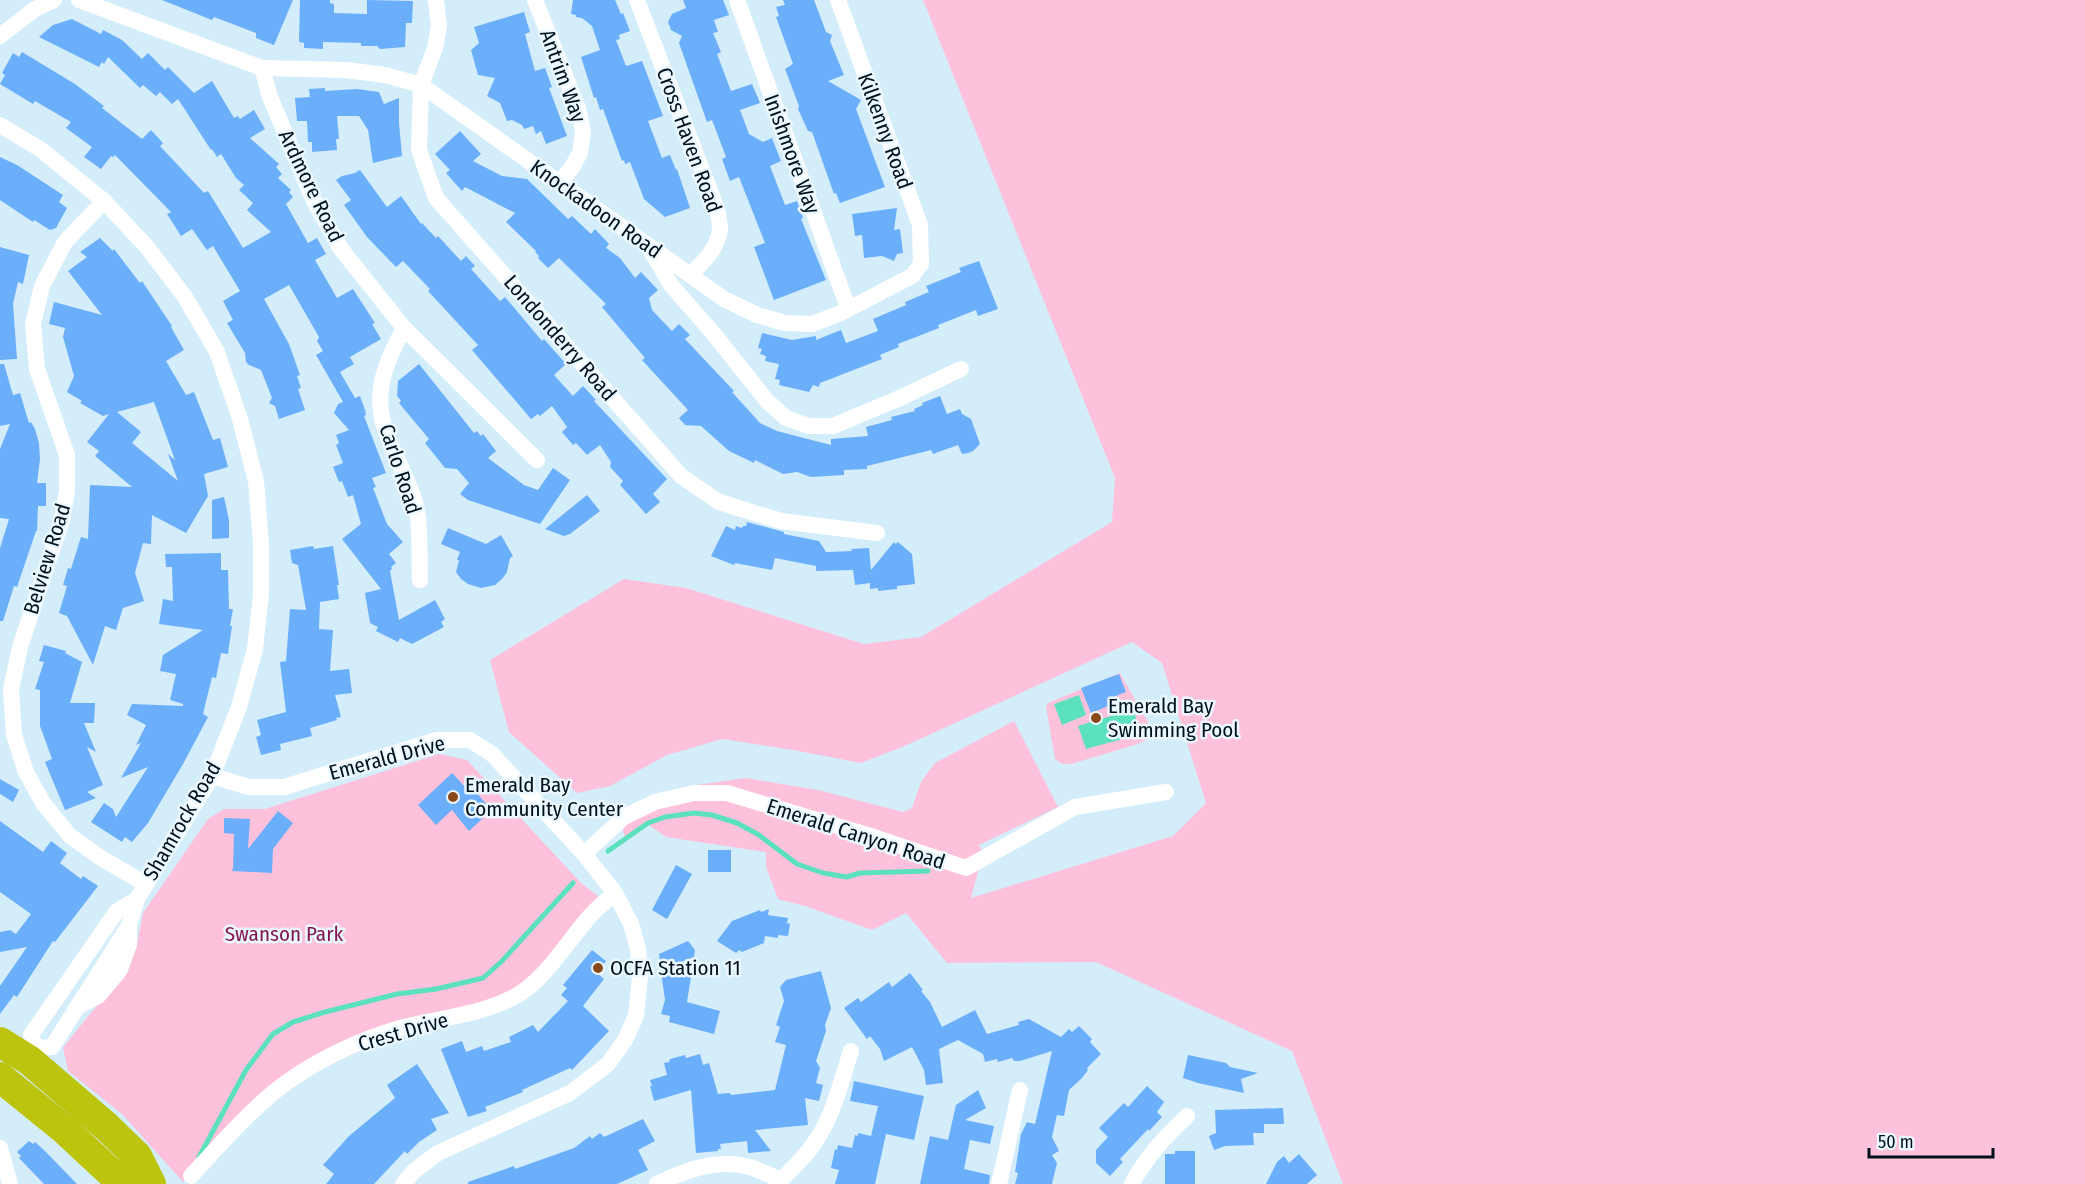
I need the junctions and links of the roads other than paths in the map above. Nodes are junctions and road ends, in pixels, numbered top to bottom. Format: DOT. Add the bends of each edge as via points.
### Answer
graph roads {
  1 [pos="54,0"];
  2 [pos="80,0"];
  3 [pos="436,0"];
  4 [pos="535,0"];
  5 [pos="637,0"];
  6 [pos="737,0"];
  7 [pos="838,0"];
  8 [pos="0,36"];
  9 [pos="262,68"];
  10 [pos="421,85"];
  11 [pos="0,125"];
  12 [pos="559,183"];
  13 [pos="104,201"];
  14 [pos="648,245"];
  15 [pos="921,264"];
  16 [pos="690,275"];
  17 [pos="710,288"];
  18 [pos="848,308"];
  19 [pos="404,328"];
  20 [pos="712,333"];
  21 [pos="961,369"];
  22 [pos="537,460"];
  23 [pos="877,533"];
  24 [pos="420,580"];
  25 [pos="7,728"];
  26 [pos="212,776"];
  27 [pos="1166,792"];
  28 [pos="584,854"];
  29 [pos="146,884"];
  30 [pos="615,893"];
  31 [pos="137,899"];
  32 [pos="58,994"];
  33 [pos="77,1007"];
  34 [pos="0,1042"];
  35 [pos="851,1051"];
  36 [pos="32,1054"];
  37 [pos="0,1056"];
  38 [pos="0,1077"];
  39 [pos="1020,1090"];
  40 [pos="1187,1116"];
  41 [pos="0,1148"];
  42 [pos="103,1165"];
  43 [pos="191,1176"];
  44 [pos="782,1182"];
  45 [pos="10,1184"];
  46 [pos="132,1184"];
  47 [pos="152,1184"];
  48 [pos="404,1184"];
  49 [pos="657,1184"];
  50 [pos="999,1184"];
  51 [pos="1132,1184"];
  1 -- 8 [label="street" via="35,9"];
  2 -- 9 [label="street"];
  3 -- 10 [label="street, Londonderry Road" via="439,26"];
  4 -- 12 [label="street, Antrim Way" via="578,108 583,131 580,153"];
  5 -- 16 [label="street, Cross Haven Road" via="717,209 720,230 714,246"];
  6 -- 18 [label="street, Inishmore Way"];
  7 -- 15 [label="street, Kilkenny Road" via="920,225"];
  9 -- 10 [label="street, Knockadoon Road" via="346,70"];
  9 -- 19 [label="street, Ardmore Road" via="312,199 341,249"];
  10 -- 12 [label="street, Knockadoon Road"];
  10 -- 23 [label="street, Londonderry Road" via="419,150 436,198 681,476 718,502 781,521"];
  11 -- 13 [label="street, Shamrock Road" via="40,149"];
  12 -- 14 [label="street, Knockadoon Road"];
  13 -- 25 [label="street, Belview Road" via="65,242 42,286 33,324 37,369 67,455 67,491 62,520 20,647"];
  13 -- 26 [label="street, Shamrock Road" via="147,247 185,297 217,352 256,481 261,594 255,649 239,707"];
  14 -- 16 [label="street, Knockadoon Road"];
  14 -- 20 [label="street" via="671,285"];
  15 -- 18 [label="street, Knockadoon Road" via="904,281"];
  16 -- 17 [label="street, Knockadoon Road"];
  17 -- 18 [label="street, Knockadoon Road" via="758,315 785,323 812,324"];
  17 -- 20 [label="street" via="706,308"];
  19 -- 22 [label="street, Ardmore Road"];
  19 -- 24 [label="street, Carlo Road" via="381,378 379,401 387,436 417,509"];
  20 -- 21 [label="street" via="767,401 786,418 809,426 833,426"];
  25 -- 29 [label="street, Belview Road" via="43,803 70,836"];
  26 -- 28 [label="street, Emerald Drive" via="249,787 284,787 437,740 470,740 492,754"];
  26 -- 29 [label="street, Shamrock Road"];
  27 -- 28 [label="street, Emerald Canyon Road" via="1075,807 966,868 727,793 694,793 655,802 624,817"];
  28 -- 30 [label="street, Emerald Drive"];
  29 -- 31 [label="street, Shamrock Road"];
  30 -- 43 [label="street, Crest Drive" via="533,983 514,997 479,1011 400,1028 352,1045 320,1062 275,1091"];
  30 -- 48 [label="street, Emerald Drive" via="631,924 640,976 636,1016 608,1064 570,1093 438,1153"];
  31 -- 32 [label="street, Shamrock Road" via="117,911"];
  31 -- 33 [label="street, Shamrock Road" via="129,925 129,945 119,971 98,996"];
  32 -- 33 [label="street"];
  32 -- 36 [label="street, Shamrock Road" via="31,1035"];
  33 -- 36 [label="street, Shamrock Road" via="52,1047"];
  34 -- 36 [label="highway"];
  35 -- 44 [label="street" via="821,1134"];
  36 -- 37 [label="highway" via="13,1061"];
  36 -- 42 [label="highway" via="40,1086 93,1133"];
  36 -- 47 [label="highway" via="137,1156"];
  38 -- 42 [label="highway"];
  39 -- 50 [label="street"];
  40 -- 51 [label="street" via="1154,1149"];
  41 -- 45 [label="street"];
  42 -- 46 [label="highway"];
  44 -- 49 [label="street" via="750,1167 720,1164 696,1167"];
}
